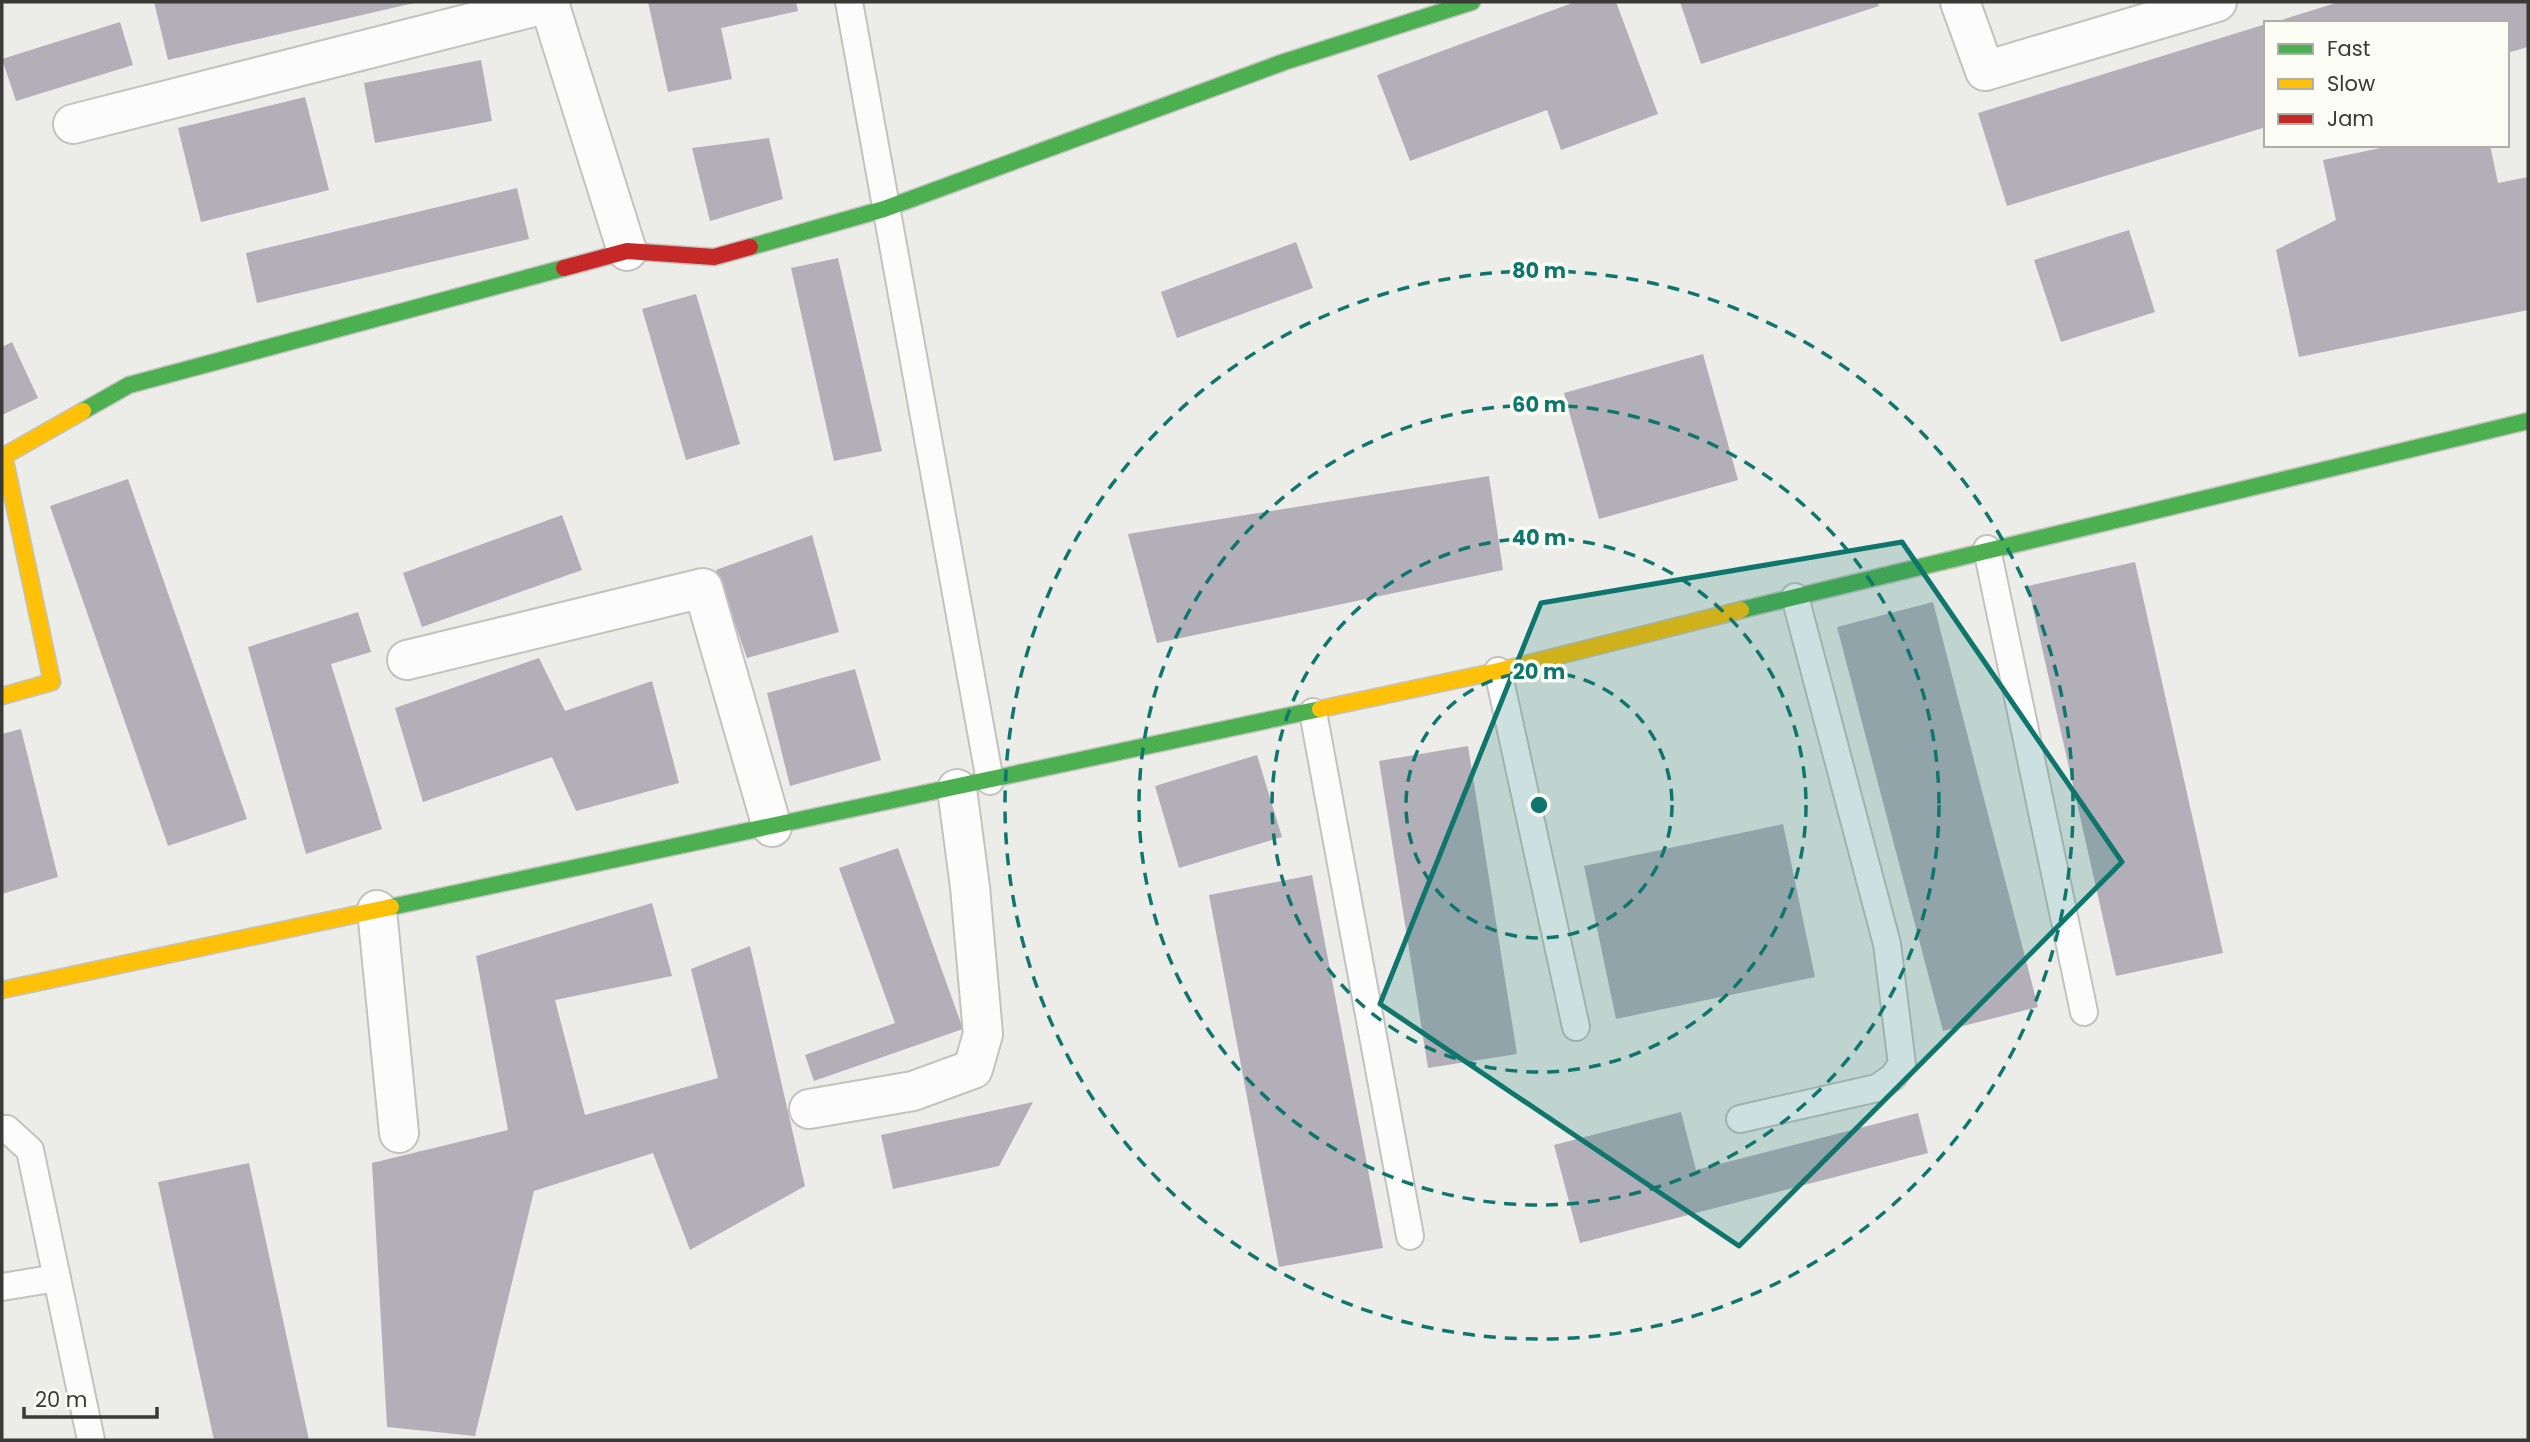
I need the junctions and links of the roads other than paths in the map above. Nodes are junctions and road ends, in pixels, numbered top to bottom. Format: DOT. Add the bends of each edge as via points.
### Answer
graph roads {
  1 [pos="849,2"];
  2 [pos="1472,2"];
  3 [pos="1960,2"];
  4 [pos="2217,2"];
  5 [pos="73,124"];
  6 [pos="884,209"];
  7 [pos="627,251"];
  8 [pos="2528,421"];
  9 [pos="1987,549"];
  10 [pos="1795,597"];
  11 [pos="407,660"];
  12 [pos="1498,671"];
  13 [pos="2,696"];
  14 [pos="1313,712"];
  15 [pos="974,785"];
  16 [pos="772,827"];
  17 [pos="377,910"];
  18 [pos="2,990"];
  19 [pos="2084,1012"];
  20 [pos="1576,1027"];
  21 [pos="809,1109"];
  22 [pos="1740,1119"];
  23 [pos="2,1129"];
  24 [pos="399,1133"];
  25 [pos="1410,1236"];
  26 [pos="57,1278"];
  27 [pos="2,1287"];
  28 [pos="91,1440"];
  1 -- 6 [label="lane"];
  2 -- 6 [label="street" via="1284,62"];
  3 -- 4 [label="street" via="1985,71"];
  5 -- 7 [label="street" via="549,3"];
  6 -- 7 [label="street" via="714,257"];
  6 -- 15 [label="lane"];
  7 -- 13 [label="street" via="129,385 5,456 52,682"];
  8 -- 9 [label="street"];
  9 -- 10 [label="street"];
  9 -- 19 [label="lane"];
  10 -- 12 [label="street"];
  10 -- 22 [label="lane" via="1887,944 1902,1064 1894,1077 1877,1088"];
  11 -- 16 [label="street" via="703,588"];
  12 -- 14 [label="street"];
  12 -- 20 [label="lane"];
  14 -- 15 [label="street"];
  14 -- 25 [label="lane"];
  15 -- 16 [label="street"];
  15 -- 21 [label="street" via="970,887 983,1034 973,1069 913,1091"];
  16 -- 17 [label="street"];
  17 -- 18 [label="street"];
  17 -- 24 [label="street"];
  23 -- 26 [label="lane" via="30,1150"];
  26 -- 27 [label="lane"];
  26 -- 28 [label="lane"];
}
